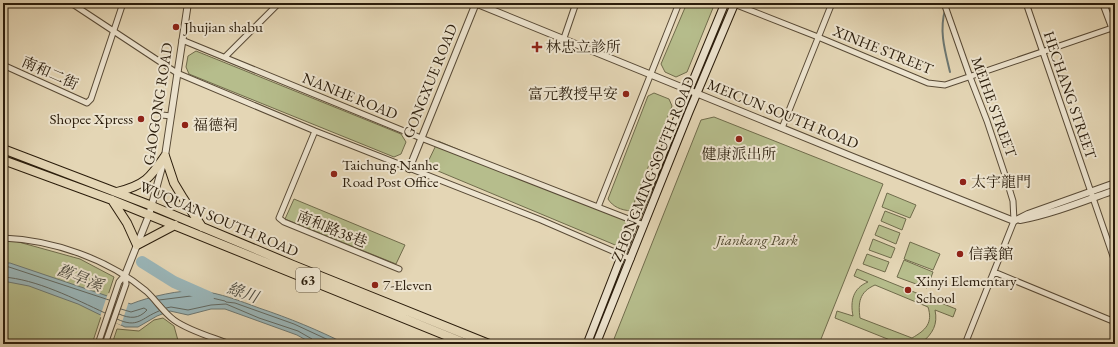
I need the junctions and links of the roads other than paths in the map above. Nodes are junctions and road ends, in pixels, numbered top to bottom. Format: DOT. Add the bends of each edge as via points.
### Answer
graph roads {
  1 [pos="71,3"];
  2 [pos="123,3"];
  3 [pos="188,3"];
  4 [pos="279,3"];
  5 [pos="475,3"];
  6 [pos="576,3"];
  7 [pos="679,3"];
  8 [pos="725,3"];
  9 [pos="832,3"];
  10 [pos="944,3"];
  11 [pos="1026,3"];
  12 [pos="1103,3"];
  13 [pos="734,4"];
  14 [pos="1114,27"];
  15 [pos="114,30"];
  16 [pos="1115,35"];
  17 [pos="818,37"];
  18 [pos="564,38"];
  19 [pos="182,40"];
  20 [pos="1042,52"];
  21 [pos="225,57"];
  22 [pos="3,65"];
  23 [pos="177,73"];
  24 [pos="650,74"];
  25 [pos="970,77"];
  26 [pos="689,90"];
  27 [pos="698,93"];
  28 [pos="162,115"];
  29 [pos="171,116"];
  30 [pos="782,128"];
  31 [pos="315,130"];
  32 [pos="421,138"];
  33 [pos="3,149"];
  34 [pos="165,156"];
  35 [pos="3,160"];
  36 [pos="409,169"];
  37 [pos="1115,183"];
  38 [pos="1115,190"];
  39 [pos="117,192"];
  40 [pos="1092,195"];
  41 [pos="112,200"];
  42 [pos="152,206"];
  43 [pos="598,207"];
  44 [pos="149,215"];
  45 [pos="636,221"];
  46 [pos="1014,221"];
  47 [pos="644,224"];
  48 [pos="175,225"];
  49 [pos="203,227"];
  50 [pos="3,238"];
  51 [pos="137,246"];
  52 [pos="623,255"];
  53 [pos="631,259"];
  54 [pos="1115,262"];
  55 [pos="398,269"];
  56 [pos="994,272"];
  57 [pos="125,275"];
  58 [pos="1115,322"];
  59 [pos="98,344"];
  60 [pos="105,344"];
  61 [pos="230,344"];
  62 [pos="467,344"];
  63 [pos="489,344"];
  64 [pos="587,344"];
  65 [pos="596,344"];
  66 [pos="965,344"];
  1 -- 15 [label="street"];
  2 -- 15 [label="street"];
  3 -- 19 [label="street, GAOGONG ROAD"];
  4 -- 21 [label="street"];
  5 -- 18 [label="street, MEICUN SOUTH ROAD"];
  5 -- 32 [label="street, GONGXUE ROAD"];
  6 -- 18 [label="street"];
  7 -- 24 [label="street"];
  8 -- 26 [label="main road, ZHONGMING SOUTH ROAD"];
  9 -- 17 [label="street"];
  10 -- 25 [label="street, MEIHE STREET"];
  11 -- 20 [label="street, HECHANG STREET"];
  12 -- 14 [label="street"];
  13 -- 17 [label="street, XINHE STREET"];
  13 -- 27 [label="main road, ZHONGMING SOUTH ROAD"];
  14 -- 16 [label="street"];
  14 -- 20 [label="street, XINHE STREET"];
  15 -- 22 [label="street, 南和二街" via="91,99 87,103"];
  15 -- 23 [label="street"];
  17 -- 25 [label="street, XINHE STREET" via="928,84 945,85"];
  17 -- 30 [label="street"];
  18 -- 24 [label="street, MEICUN SOUTH ROAD"];
  19 -- 21 [label="street, NANHE ROAD"];
  19 -- 23 [label="street, GAOGONG ROAD"];
  20 -- 25 [label="street, XINHE STREET"];
  20 -- 40 [label="street, HECHANG STREET"];
  21 -- 32 [label="street, NANHE ROAD"];
  23 -- 29 [label="street, GAOGONG ROAD"];
  23 -- 31 [label="street"];
  24 -- 26 [label="street, MEICUN SOUTH ROAD"];
  24 -- 43 [label="street"];
  25 -- 46 [label="street, MEIHE STREET" via="1006,178 1013,201"];
  26 -- 27 [label="street, MEICUN SOUTH ROAD"];
  26 -- 45 [label="main road, ZHONGMING SOUTH ROAD"];
  27 -- 30 [label="street, MEICUN SOUTH ROAD"];
  27 -- 47 [label="main road, ZHONGMING SOUTH ROAD"];
  28 -- 29 [label="street"];
  29 -- 34 [label="street, GAOGONG ROAD"];
  30 -- 46 [label="street, MEICUN SOUTH ROAD"];
  31 -- 36 [label="street"];
  31 -- 55 [label="street, 南和路38巷" via="279,218"];
  32 -- 36 [label="street, GONGXUE ROAD"];
  32 -- 43 [label="street, NANHE ROAD"];
  33 -- 39 [label="main road, WUQUAN SOUTH ROAD / 63"];
  34 -- 39 [label="main road" via="151,176 142,183"];
  34 -- 42 [label="street, GAOGONG ROAD"];
  34 -- 49 [label="main road" via="174,183"];
  35 -- 41 [label="main road, WUQUAN SOUTH ROAD / 63"];
  36 -- 52 [label="street"];
  37 -- 40 [label="street"];
  38 -- 40 [label="street"];
  39 -- 42 [label="main road, WUQUAN SOUTH ROAD / 63"];
  40 -- 46 [label="street" via="1031,218"];
  40 -- 54 [label="street, HECHANG STREET"];
  41 -- 44 [label="main road, WUQUAN SOUTH ROAD / 63"];
  41 -- 51 [label="main road" via="127,223"];
  42 -- 44 [label="street, GAOGONG ROAD"];
  42 -- 49 [label="main road, WUQUAN SOUTH ROAD / 63"];
  43 -- 45 [label="street, NANHE ROAD"];
  44 -- 48 [label="main road, WUQUAN SOUTH ROAD / 63"];
  44 -- 51 [label="street, GAOGONG ROAD"];
  45 -- 47 [label="street, NANHE ROAD"];
  45 -- 52 [label="main road, ZHONGMING SOUTH ROAD"];
  46 -- 56 [label="street"];
  47 -- 53 [label="main road, ZHONGMING SOUTH ROAD"];
  48 -- 51 [label="main road"];
  48 -- 62 [label="main road, WUQUAN SOUTH ROAD / 63"];
  49 -- 63 [label="main road, WUQUAN SOUTH ROAD / 63"];
  50 -- 57 [label="street" via="23,239 73,252"];
  51 -- 57 [label="street, GAOGONG ROAD"];
  52 -- 53 [label="street"];
  52 -- 64 [label="main road, ZHONGMING SOUTH ROAD"];
  53 -- 65 [label="main road, ZHONGMING SOUTH ROAD"];
  56 -- 58 [label="street"];
  56 -- 66 [label="street"];
  57 -- 59 [label="street, GAOGONG ROAD" via="119,282"];
  57 -- 60 [label="street, GAOGONG ROAD" via="126,284"];
  57 -- 61 [label="street" via="148,292 174,320"];
}
